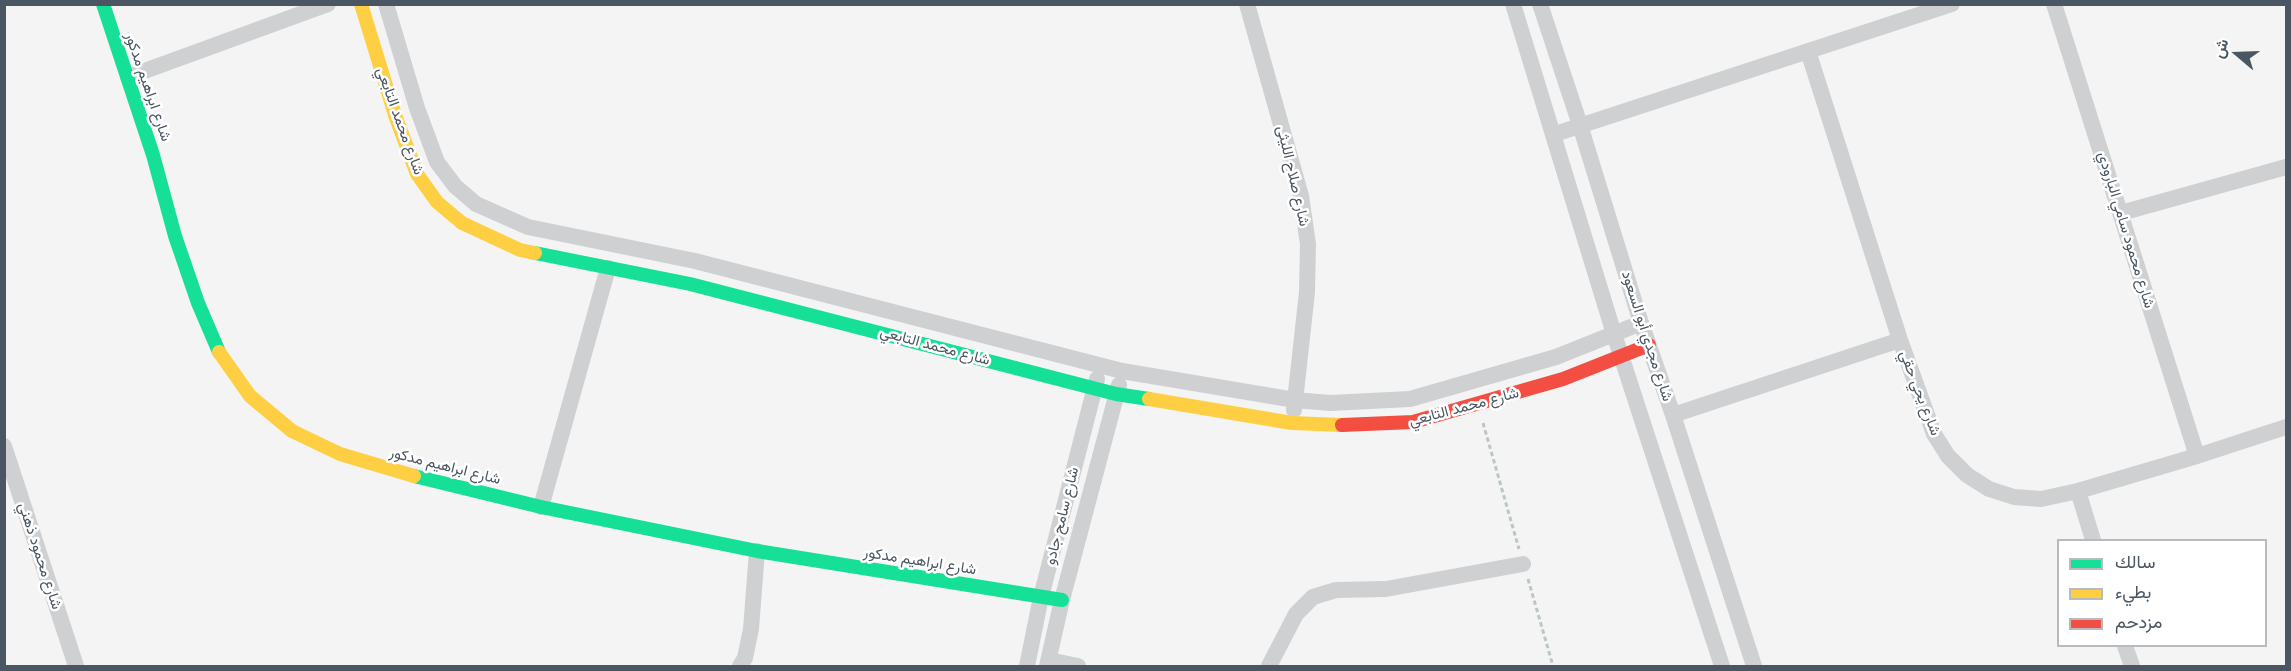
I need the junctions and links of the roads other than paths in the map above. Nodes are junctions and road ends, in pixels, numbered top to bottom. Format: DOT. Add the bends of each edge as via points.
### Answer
graph roads {
  1 [pos="103,4"];
  2 [pos="328,4"];
  3 [pos="361,4"];
  4 [pos="386,4"];
  5 [pos="1247,4"];
  6 [pos="1514,4"];
  7 [pos="1540,4"];
  8 [pos="1952,4"];
  9 [pos="2054,4"];
  10 [pos="1808,51"];
  11 [pos="128,77"];
  12 [pos="1580,125"];
  13 [pos="1555,134"];
  14 [pos="2286,167"];
  15 [pos="2121,213"];
  16 [pos="694,261"];
  17 [pos="608,268"];
  18 [pos="690,284"];
  19 [pos="1641,323"];
  20 [pos="1614,334"];
  21 [pos="1900,340"];
  22 [pos="1648,345"];
  23 [pos="1622,356"];
  24 [pos="1101,366"];
  25 [pos="1122,371"];
  26 [pos="1095,388"];
  27 [pos="1116,394"];
  28 [pos="1295,400"];
  29 [pos="1673,415"];
  30 [pos="1292,423"];
  31 [pos="2286,427"];
  32 [pos="4,446"];
  33 [pos="2196,456"];
  34 [pos="2078,491"];
  35 [pos="541,507"];
  36 [pos="2093,539"];
  37 [pos="757,551"];
  38 [pos="1523,564"];
  39 [pos="1041,597"];
  40 [pos="1062,600"];
  41 [pos="2126,647"];
  42 [pos="1048,663"];
  43 [pos="76,666"];
  44 [pos="740,666"];
  45 [pos="1027,666"];
  46 [pos="1078,666"];
  47 [pos="1269,666"];
  48 [pos="1722,666"];
  49 [pos="1754,666"];
  50 [pos="2132,666"];
  1 -- 11 [label="street, شارع ابراهيم مدكور"];
  2 -- 11 [label="street"];
  3 -- 17 [label="street, شارع محمد التابعي" via="417,174 437,202 462,223 520,250"];
  4 -- 16 [label="street, شارع محمد التابعي" via="437,162 455,186 476,204 528,227"];
  5 -- 28 [label="street, شارع صلاح الليثى" via="1301,196 1308,244"];
  6 -- 13 [label="street, شارع مجدي أبو السعود"];
  7 -- 12 [label="street, شارع مجدي أبو السعود"];
  8 -- 10 [label="street"];
  9 -- 15 [label="street, شارع محمود سامي البارودي"];
  10 -- 12 [label="street"];
  10 -- 21 [label="street, شارع يحي حقي"];
  11 -- 35 [label="street, شارع ابراهيم مدكور" via="198,303 219,352 250,396 292,430 340,454"];
  12 -- 13 [label="street"];
  12 -- 19 [label="street, شارع مجدي أبو السعود"];
  13 -- 20 [label="street, شارع مجدي أبو السعود"];
  14 -- 15 [label="street"];
  15 -- 33 [label="street, شارع محمود سامي البارودي"];
  16 -- 18 [label="street"];
  16 -- 24 [label="street, شارع محمد التابعي"];
  17 -- 18 [label="street, شارع محمد التابعي"];
  17 -- 35 [label="street"];
  18 -- 26 [label="street, شارع محمد التابعي"];
  19 -- 20 [label="street, شارع محمد التابعي"];
  19 -- 22 [label="street, شارع مجدي أبو السعود"];
  20 -- 23 [label="street, شارع مجدي أبو السعود"];
  20 -- 28 [label="street, شارع محمد التابعي" via="1556,357 1410,399 1330,403"];
  21 -- 29 [label="street"];
  21 -- 34 [label="street, شارع يحي حقي" via="1934,434 1967,475 1989,489 2014,497 2041,499"];
  22 -- 23 [label="street, شارع محمد التابعي"];
  22 -- 29 [label="street, شارع مجدي أبو السعود"];
  23 -- 30 [label="street, شارع محمد التابعي" via="1563,379 1413,422 1329,426"];
  23 -- 48 [label="street, شارع مجدي أبو السعود"];
  24 -- 25 [label="street, شارع محمد التابعي"];
  24 -- 26 [label="street, شارع سامح جادو"];
  25 -- 27 [label="street, شارع سامح جادو"];
  25 -- 28 [label="street, شارع محمد التابعي"];
  26 -- 27 [label="street, شارع محمد التابعي"];
  26 -- 39 [label="street, شارع سامح جادو"];
  27 -- 30 [label="street, شارع محمد التابعي"];
  27 -- 40 [label="street, شارع سامح جادو"];
  28 -- 30 [label="street, شارع صلاح الليثى"];
  29 -- 49 [label="street, شارع مجدي أبو السعود"];
  31 -- 33 [label="street, شارع يحي حقي"];
  32 -- 43 [label="street, شارع محمود ذهني"];
  33 -- 34 [label="street, شارع يحي حقي"];
  34 -- 36 [label="street"];
  35 -- 37 [label="street, شارع ابراهيم مدكور"];
  37 -- 39 [label="street, شارع ابراهيم مدكور"];
  37 -- 44 [label="street" via="751,629"];
  38 -- 47 [label="street" via="1386,589 1336,590 1313,597 1296,614"];
  39 -- 40 [label="street, شارع ابراهيم مدكور"];
  39 -- 45 [label="street, شارع سامح جادو"];
  40 -- 42 [label="street, شارع سامح جادو"];
  41 -- 50 [label="street"];
  42 -- 46 [label="street"];
}
